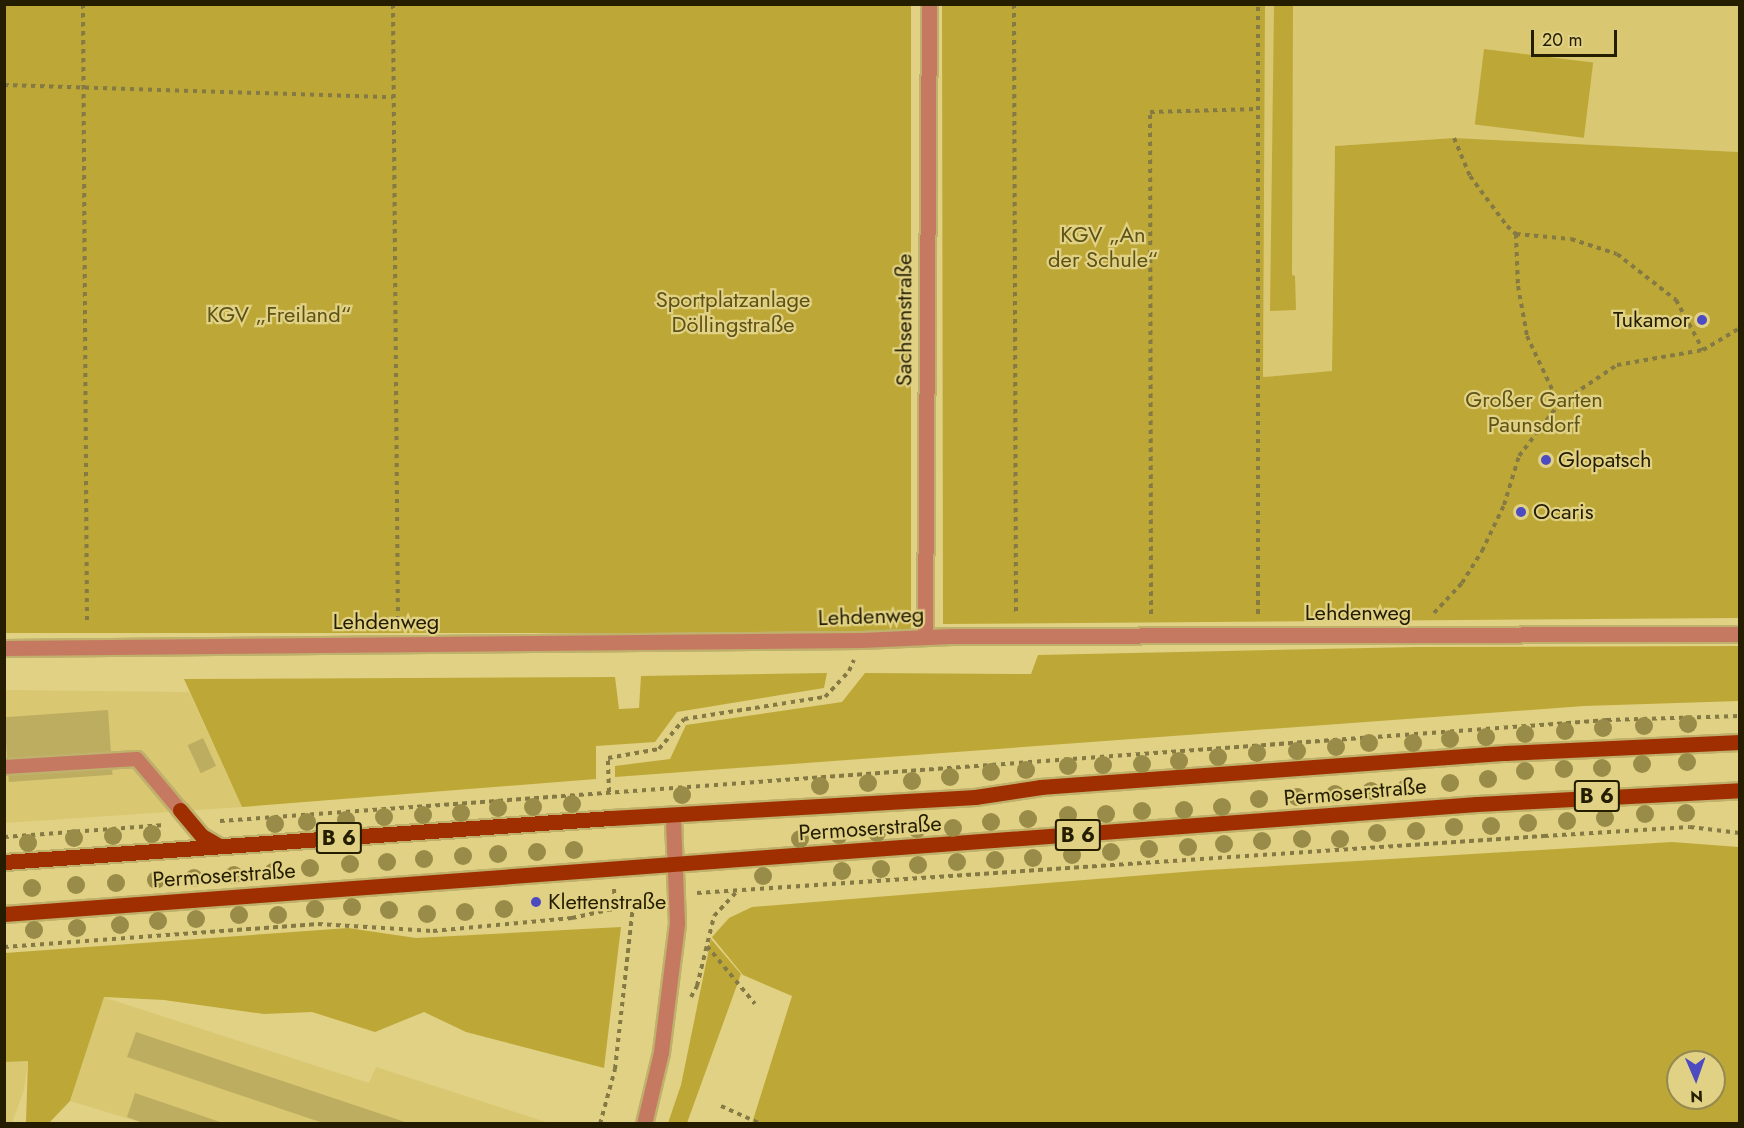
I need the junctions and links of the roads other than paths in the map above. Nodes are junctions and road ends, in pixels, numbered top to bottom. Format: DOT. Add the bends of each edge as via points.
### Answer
graph roads {
  1 [pos="929,4"];
  2 [pos="1740,634"];
  3 [pos="925,636"];
  4 [pos="4,648"];
  5 [pos="1740,742"];
  6 [pos="4,767"];
  7 [pos="1740,790"];
  8 [pos="180,810"];
  9 [pos="674,818"];
  10 [pos="219,846"];
  11 [pos="4,862"];
  12 [pos="678,864"];
  13 [pos="4,914"];
  14 [pos="644,1124"];
  1 -- 3 [label="street, Sachsenstraße"];
  2 -- 3 [label="street, Lehdenweg"];
  3 -- 4 [label="street, Lehdenweg" via="861,640"];
  5 -- 9 [label="main road, Permoserstraße / B 6" via="1505,753"];
  6 -- 8 [label="lane" via="138,759"];
  7 -- 12 [label="main road, Permoserstraße / B 6" via="1477,804"];
  8 -- 10 [label="main road" via="202,836"];
  9 -- 10 [label="main road, Permoserstraße / B 6" via="611,818"];
  9 -- 12 [label="street"];
  10 -- 11 [label="main road, Permoserstraße / B 6"];
  12 -- 13 [label="main road, Permoserstraße / B 6"];
  12 -- 14 [label="street" via="669,1001"];
}
